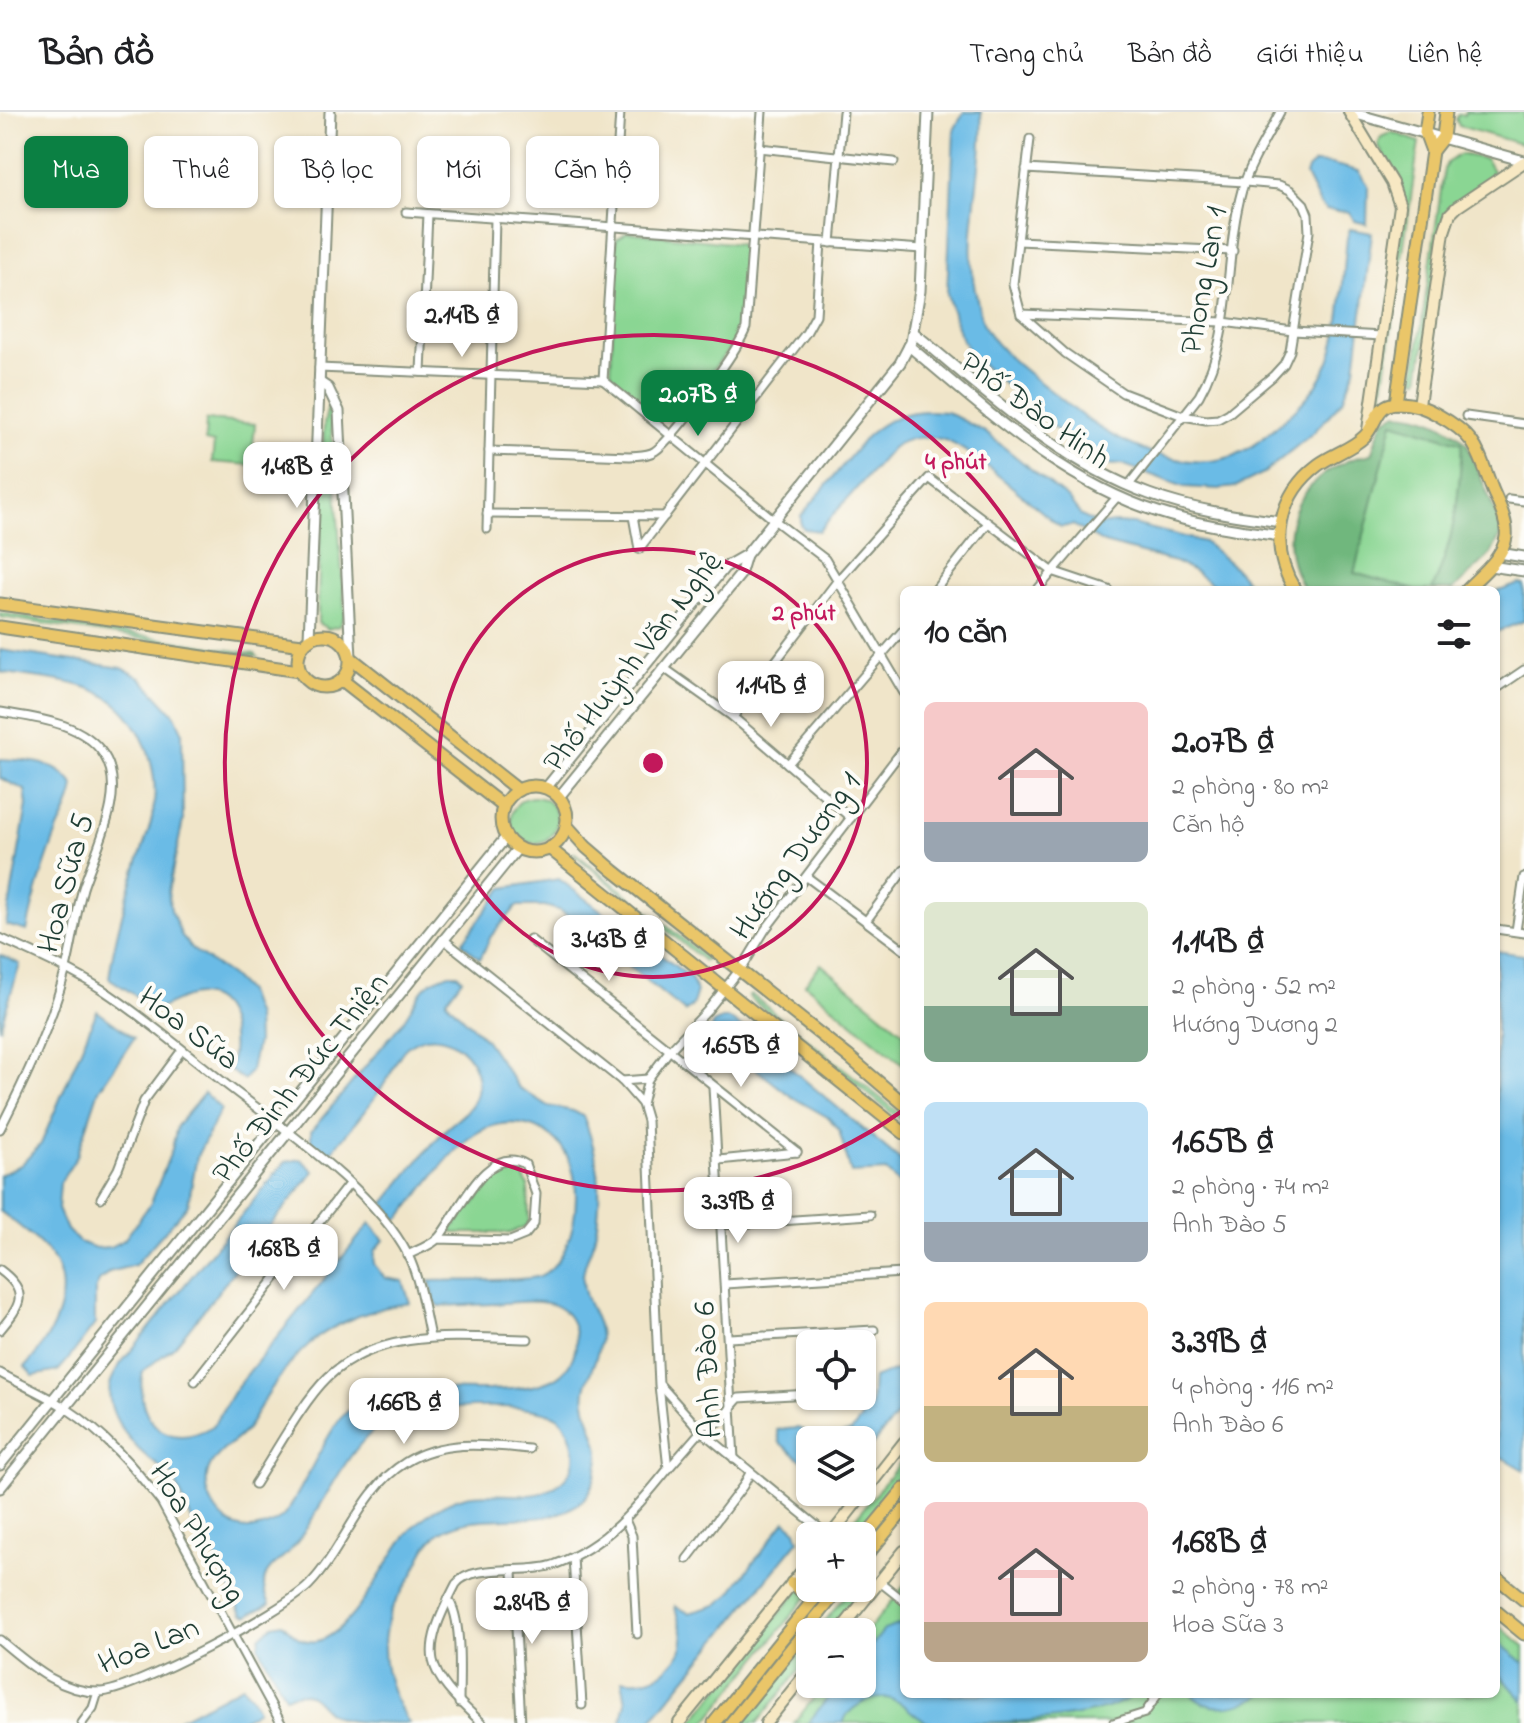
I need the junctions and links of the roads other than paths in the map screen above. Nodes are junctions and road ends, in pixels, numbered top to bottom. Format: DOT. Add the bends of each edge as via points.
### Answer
graph roads {
  1 [pos="330,112"];
  2 [pos="620,112"];
  3 [pos="762,112"];
  4 [pos="843,112"];
  5 [pos="1280,112"];
  6 [pos="1349,112"];
  7 [pos="1428,112"];
  8 [pos="1446,112"];
  9 [pos="928,113"];
  10 [pos="1425,132"];
  11 [pos="1443,137"];
  12 [pos="1030,139"];
  13 [pos="759,148"];
  14 [pos="1432,151"];
  15 [pos="839,156"];
  16 [pos="1524,161"];
  17 [pos="894,162"];
  18 [pos="1026,169"];
  19 [pos="1245,182"];
  20 [pos="406,212"];
  21 [pos="428,214"];
  22 [pos="495,219"];
  23 [pos="612,227"];
  24 [pos="752,237"];
  25 [pos="1018,241"];
  26 [pos="821,242"];
  27 [pos="831,243"];
  28 [pos="922,249"];
  29 [pos="1233,251"];
  30 [pos="1021,314"];
  31 [pos="1223,322"];
  32 [pos="1293,331"];
  33 [pos="913,332"];
  34 [pos="1382,336"];
  35 [pos="909,346"];
  36 [pos="319,368"];
  37 [pos="421,372"];
  38 [pos="491,375"];
  39 [pos="603,380"];
  40 [pos="319,382"];
  41 [pos="1396,403"];
  42 [pos="1419,405"];
  43 [pos="1183,416"];
  44 [pos="1466,416"];
  45 [pos="1524,424"];
  46 [pos="1368,432"];
  47 [pos="670,435"];
  48 [pos="489,451"];
  49 [pos="706,465"];
  50 [pos="1093,469"];
  51 [pos="1086,482"];
  52 [pos="1128,486"];
  53 [pos="1117,497"];
  54 [pos="1509,499"];
  55 [pos="1165,500"];
  56 [pos="1524,501"];
  57 [pos="1160,513"];
  58 [pos="487,514"];
  59 [pos="633,516"];
  60 [pos="665,516"];
  61 [pos="774,520"];
  62 [pos="1281,522"];
  63 [pos="988,523"];
  64 [pos="487,529"];
  65 [pos="1280,536"];
  66 [pos="1499,553"];
  67 [pos="746,555"];
  68 [pos="1524,557"];
  69 [pos="1490,566"];
  70 [pos="1052,571"];
  71 [pos="1524,571"];
  72 [pos="838,580"];
  73 [pos="938,586"];
  74 [pos="1040,586"];
  75 [pos="1097,586"];
  76 [pos="1293,586"];
  77 [pos="1470,586"];
  78 [pos="0,604"];
  79 [pos="0,627"];
  80 [pos="900,634"];
  81 [pos="306,642"];
  82 [pos="882,657"];
  83 [pos="351,658"];
  84 [pos="664,668"];
  85 [pos="1524,670"];
  86 [pos="299,671"];
  87 [pos="342,680"];
  88 [pos="900,686"];
  89 [pos="1500,686"];
  90 [pos="0,712"];
  91 [pos="733,717"];
  92 [pos="900,753"];
  93 [pos="788,764"];
  94 [pos="546,788"];
  95 [pos="518,790"];
  96 [pos="559,797"];
  97 [pos="503,806"];
  98 [pos="851,818"];
  99 [pos="566,825"];
  100 [pos="506,837"];
  101 [pos="518,848"];
  102 [pos="549,848"];
  103 [pos="807,877"];
  104 [pos="900,877"];
  105 [pos="1524,877"];
  106 [pos="452,904"];
  107 [pos="464,913"];
  108 [pos="866,921"];
  109 [pos="1500,930"];
  110 [pos="1520,932"];
  111 [pos="0,938"];
  112 [pos="443,939"];
  113 [pos="530,939"];
  114 [pos="900,947"];
  115 [pos="66,969"];
  116 [pos="739,969"];
  117 [pos="723,990"];
  118 [pos="182,1050"];
  119 [pos="669,1051"];
  120 [pos="648,1079"];
  121 [pos="622,1081"];
  122 [pos="713,1087"];
  123 [pos="900,1101"];
  124 [pos="642,1104"];
  125 [pos="275,1123"];
  126 [pos="0,1129"];
  127 [pos="900,1130"];
  128 [pos="288,1133"];
  129 [pos="719,1160"];
  130 [pos="349,1184"];
  131 [pos="101,1198"];
  132 [pos="870,1215"];
  133 [pos="721,1225"];
  134 [pos="438,1239"];
  135 [pos="407,1255"];
  136 [pos="0,1270"];
  137 [pos="900,1273"];
  138 [pos="725,1284"];
  139 [pos="0,1330"];
  140 [pos="796,1334"];
  141 [pos="430,1337"];
  142 [pos="729,1338"];
  143 [pos="528,1339"];
  144 [pos="0,1373"];
  145 [pos="195,1381"];
  146 [pos="659,1385"];
  147 [pos="796,1395"];
  148 [pos="53,1401"];
  149 [pos="732,1405"];
  150 [pos="66,1408"];
  151 [pos="694,1423"];
  152 [pos="701,1431"];
  153 [pos="900,1447"];
  154 [pos="529,1449"];
  155 [pos="734,1459"];
  156 [pos="0,1465"];
  157 [pos="668,1469"];
  158 [pos="750,1473"];
  159 [pos="255,1484"];
  160 [pos="0,1488"];
  161 [pos="900,1494"];
  162 [pos="900,1515"];
  163 [pos="625,1520"];
  164 [pos="812,1522"];
  165 [pos="841,1522"];
  166 [pos="876,1523"];
  167 [pos="876,1544"];
  168 [pos="900,1556"];
  169 [pos="573,1557"];
  170 [pos="687,1559"];
  171 [pos="513,1571"];
  172 [pos="796,1578"];
  173 [pos="1500,1580"];
  174 [pos="880,1582"];
  175 [pos="792,1583"];
  176 [pos="796,1586"];
  177 [pos="900,1598"];
  178 [pos="448,1599"];
  179 [pos="1524,1600"];
  180 [pos="812,1602"];
  181 [pos="1500,1614"];
  182 [pos="850,1618"];
  183 [pos="232,1634"];
  184 [pos="637,1634"];
  185 [pos="1524,1634"];
  186 [pos="0,1640"];
  187 [pos="796,1651"];
  188 [pos="796,1686"];
  189 [pos="98,1692"];
  190 [pos="1155,1698"];
  191 [pos="459,1704"];
  192 [pos="582,1705"];
  193 [pos="82,1723"];
  194 [pos="281,1723"];
  195 [pos="482,1723"];
  196 [pos="521,1723"];
  197 [pos="679,1723"];
  198 [pos="714,1723"];
  199 [pos="731,1723"];
  200 [pos="766,1723"];
  201 [pos="1113,1723"];
  1 -- 36 [label="street"];
  2 -- 23 [label="street"];
  3 -- 13 [label="street"];
  4 -- 15 [label="street"];
  5 -- 19 [label="street, Phong Lan 1"];
  6 -- 10 [label="street"];
  6 -- 34 [label="main road" via="1399,201"];
  7 -- 10 [label="main road"];
  8 -- 11 [label="main road"];
  9 -- 28 [label="street, Phố Huỳnh Văn Nghệ"];
  10 -- 11 [label="street"];
  10 -- 14 [label="main road"];
  11 -- 14 [label="main road"];
  11 -- 16 [label="street"];
  12 -- 18 [label="street"];
  13 -- 15 [label="street"];
  13 -- 24 [label="street"];
  14 -- 41 [label="main road"];
  15 -- 17 [label="street"];
  15 -- 27 [label="street"];
  16 -- 42 [label="main road" via="1450,214"];
  18 -- 19 [label="street"];
  18 -- 25 [label="street"];
  19 -- 29 [label="street, Phong Lan 1"];
  19 -- 32 [label="street" via="1290,190 1308,214"];
  20 -- 21 [label="street"];
  21 -- 22 [label="street"];
  21 -- 37 [label="street"];
  22 -- 23 [label="street"];
  22 -- 38 [label="street"];
  23 -- 24 [label="street"];
  23 -- 39 [label="street"];
  24 -- 26 [label="street"];
  24 -- 47 [label="street" via="742,340"];
  25 -- 29 [label="street"];
  25 -- 30 [label="street" via="1013,284"];
  26 -- 27 [label="street"];
  26 -- 49 [label="street" via="816,315"];
  27 -- 28 [label="street"];
  28 -- 33 [label="street, Phố Huỳnh Văn Nghệ"];
  29 -- 31 [label="street, Phong Lan 1"];
  30 -- 31 [label="street"];
  30 -- 43 [label="street" via="1123,393"];
  31 -- 32 [label="street"];
  31 -- 43 [label="street, Phong Lan 1" via="1208,380"];
  32 -- 34 [label="street"];
  32 -- 43 [label="street" via="1284,364 1229,413 1206,420"];
  33 -- 35 [label="street, Phố Huỳnh Văn Nghệ"];
  33 -- 50 [label="street, Phố Đào Hinh" via="1034,431"];
  34 -- 46 [label="main road"];
  35 -- 51 [label="street, Phố Đào Hinh" via="1017,435"];
  35 -- 61 [label="street, Phố Huỳnh Văn Nghệ" via="890,378"];
  36 -- 37 [label="street"];
  36 -- 40 [label="street"];
  37 -- 38 [label="street"];
  38 -- 39 [label="street"];
  38 -- 48 [label="street"];
  39 -- 47 [label="street"];
  40 -- 81 [label="street"];
  40 -- 83 [label="street" via="328,388 339,411"];
  41 -- 42 [label="main road"];
  41 -- 46 [label="main road" via="1382,408"];
  42 -- 66 [label="main road" via="1458,426 1475,445 1504,518 1506,538"];
  43 -- 52 [label="street, Phong Lan 1"];
  44 -- 45 [label="street"];
  46 -- 62 [label="main road" via="1307,474 1288,499"];
  47 -- 48 [label="street" via="650,454 630,456"];
  47 -- 49 [label="street"];
  48 -- 58 [label="street"];
  49 -- 60 [label="street"];
  49 -- 61 [label="street"];
  50 -- 51 [label="street"];
  50 -- 52 [label="street, Phố Đào Hinh"];
  51 -- 53 [label="street, Phố Đào Hinh"];
  52 -- 55 [label="street, Phố Đào Hinh"];
  53 -- 57 [label="street, Phố Đào Hinh"];
  53 -- 70 [label="street"];
  54 -- 56 [label="street"];
  55 -- 57 [label="street"];
  55 -- 62 [label="street, Phố Đào Hinh"];
  57 -- 65 [label="street, Phố Đào Hinh"];
  58 -- 59 [label="street"];
  58 -- 64 [label="street"];
  59 -- 60 [label="street"];
  59 -- 60 [label="street" via="639,549"];
  61 -- 67 [label="street, Phố Huỳnh Văn Nghệ"];
  61 -- 72 [label="street" via="825,559"];
  62 -- 65 [label="main road"];
  63 -- 70 [label="street"];
  63 -- 72 [label="street" via="929,478"];
  63 -- 73 [label="street"];
  65 -- 76 [label="main road" via="1281,557"];
  66 -- 68 [label="street"];
  66 -- 69 [label="main road"];
  67 -- 84 [label="street, Phố Huỳnh Văn Nghệ" via="740,575"];
  67 -- 94 [label="street, Phố Huỳnh Văn Nghệ" via="725,567"];
  69 -- 71 [label="street"];
  69 -- 77 [label="main road"];
  70 -- 74 [label="street"];
  70 -- 75 [label="street"];
  72 -- 82 [label="street"];
  72 -- 91 [label="street"];
  78 -- 81 [label="main road"];
  79 -- 86 [label="main road"];
  80 -- 82 [label="street"];
  81 -- 83 [label="main road" via="322,635 337,638"];
  81 -- 86 [label="main road" via="297,657"];
  82 -- 88 [label="street"];
  82 -- 93 [label="street"];
  83 -- 87 [label="main road"];
  83 -- 95 [label="main road"];
  84 -- 91 [label="street"];
  84 -- 96 [label="street, Phố Huỳnh Văn Nghệ"];
  85 -- 89 [label="street"];
  86 -- 87 [label="main road" via="319,687"];
  87 -- 97 [label="main road"];
  90 -- 115 [label="street, Hoa Sữa 5" via="64,725 94,743 111,771 112,802 82,891"];
  91 -- 93 [label="street"];
  92 -- 98 [label="street, Hướng Dương 1"];
  93 -- 98 [label="street"];
  94 -- 95 [label="main road"];
  94 -- 96 [label="main road"];
  95 -- 97 [label="main road"];
  96 -- 99 [label="main road"];
  97 -- 100 [label="main road"];
  98 -- 103 [label="street, Hướng Dương 1"];
  99 -- 102 [label="main road"];
  99 -- 116 [label="main road" via="605,863"];
  100 -- 101 [label="main road"];
  100 -- 106 [label="street, Phố Đinh Đức Thiện"];
  101 -- 102 [label="main road"];
  101 -- 107 [label="street, Phố Đinh Đức Thiện"];
  102 -- 117 [label="main road"];
  103 -- 108 [label="street"];
  103 -- 116 [label="street, Hướng Dương 1"];
  104 -- 108 [label="street"];
  105 -- 110 [label="street"];
  106 -- 107 [label="street"];
  106 -- 125 [label="street, Phố Đinh Đức Thiện"];
  107 -- 112 [label="street, Phố Đinh Đức Thiện"];
  108 -- 114 [label="street"];
  109 -- 110 [label="street"];
  111 -- 115 [label="street, Hoa Sữa"];
  112 -- 121 [label="street"];
  112 -- 128 [label="street, Phố Đinh Đức Thiện"];
  113 -- 119 [label="street"];
  115 -- 118 [label="street, Hoa Sữa"];
  115 -- 126 [label="street, Hoa Sữa 5" via="47,1030"];
  116 -- 117 [label="street, Hướng Dương 1"];
  116 -- 123 [label="main road"];
  117 -- 119 [label="street, Hướng Dương 1"];
  117 -- 127 [label="main road"];
  118 -- 125 [label="street, Hoa Sữa"];
  118 -- 131 [label="street" via="144,1101"];
  119 -- 120 [label="street, Hướng Dương 1"];
  119 -- 122 [label="street"];
  120 -- 121 [label="street"];
  120 -- 124 [label="street"];
  121 -- 124 [label="street"];
  122 -- 129 [label="street, Anh Đào 6"];
  122 -- 129 [label="street" via="797,1152"];
  124 -- 146 [label="street" via="648,1134"];
  125 -- 128 [label="street, Hoa Sữa"];
  125 -- 148 [label="street, Phố Đinh Đức Thiện"];
  128 -- 130 [label="street, Hoa Sữa"];
  128 -- 150 [label="street, Phố Đinh Đức Thiện"];
  129 -- 133 [label="street, Anh Đào 6"];
  130 -- 135 [label="street, Hoa Sữa" via="382,1217"];
  130 -- 145 [label="street"];
  132 -- 133 [label="street"];
  133 -- 138 [label="street, Anh Đào 6"];
  134 -- 134 [label="street" via="510,1241 525,1235 534,1224 536,1194 525,1164 506,1159 489,1168"];
  134 -- 135 [label="street"];
  135 -- 141 [label="street, Hoa Sữa"];
  136 -- 139 [label="street" via="20,1292 19,1303"];
  137 -- 138 [label="street"];
  138 -- 142 [label="street, Anh Đào 6"];
  140 -- 142 [label="street"];
  141 -- 143 [label="street"];
  141 -- 159 [label="street" via="374,1350 328,1377"];
  142 -- 149 [label="street, Anh Đào 6"];
  144 -- 148 [label="street, Hoa Phượng"];
  146 -- 151 [label="street"];
  146 -- 157 [label="street"];
  147 -- 149 [label="street" via="739,1398"];
  148 -- 150 [label="street, Hoa Phượng"];
  148 -- 156 [label="street, Phố Đinh Đức Thiện"];
  149 -- 151 [label="street" via="721,1423"];
  149 -- 155 [label="street, Anh Đào 6"];
  150 -- 160 [label="street, Phố Đinh Đức Thiện"];
  150 -- 183 [label="street, Hoa Phượng" via="114,1448 161,1502"];
  151 -- 152 [label="street"];
  152 -- 155 [label="street"];
  152 -- 157 [label="street"];
  153 -- 165 [label="main road"];
  154 -- 183 [label="street, Hoa Lan" via="459,1444 405,1463 371,1495 309,1585 290,1602"];
  155 -- 158 [label="street"];
  157 -- 163 [label="street"];
  158 -- 164 [label="street"];
  158 -- 170 [label="street"];
  161 -- 166 [label="main road"];
  162 -- 167 [label="main road"];
  163 -- 169 [label="street"];
  163 -- 184 [label="street" via="632,1536"];
  168 -- 174 [label="main road"];
  169 -- 171 [label="street" via="553,1566"];
  169 -- 192 [label="street"];
  171 -- 178 [label="street" via="467,1574"];
  171 -- 196 [label="street"];
  172 -- 175 [label="main road"];
  173 -- 179 [label="main road"];
  174 -- 177 [label="street"];
  174 -- 182 [label="main road"];
  175 -- 176 [label="main road"];
  175 -- 197 [label="main road"];
  178 -- 191 [label="street" via="457,1625"];
  178 -- 191 [label="street" via="431,1647 437,1673"];
  180 -- 198 [label="main road"];
  181 -- 185 [label="main road"];
  183 -- 189 [label="street, Hoa Lan" via="113,1691"];
  183 -- 194 [label="street, Hoa Phượng"];
  186 -- 189 [label="street, Hoa Lan" via="52,1680"];
  187 -- 199 [label="main road"];
  188 -- 200 [label="main road"];
  189 -- 193 [label="street"];
  190 -- 201 [label="street" via="1145,1713"];
  191 -- 195 [label="street"];
}
